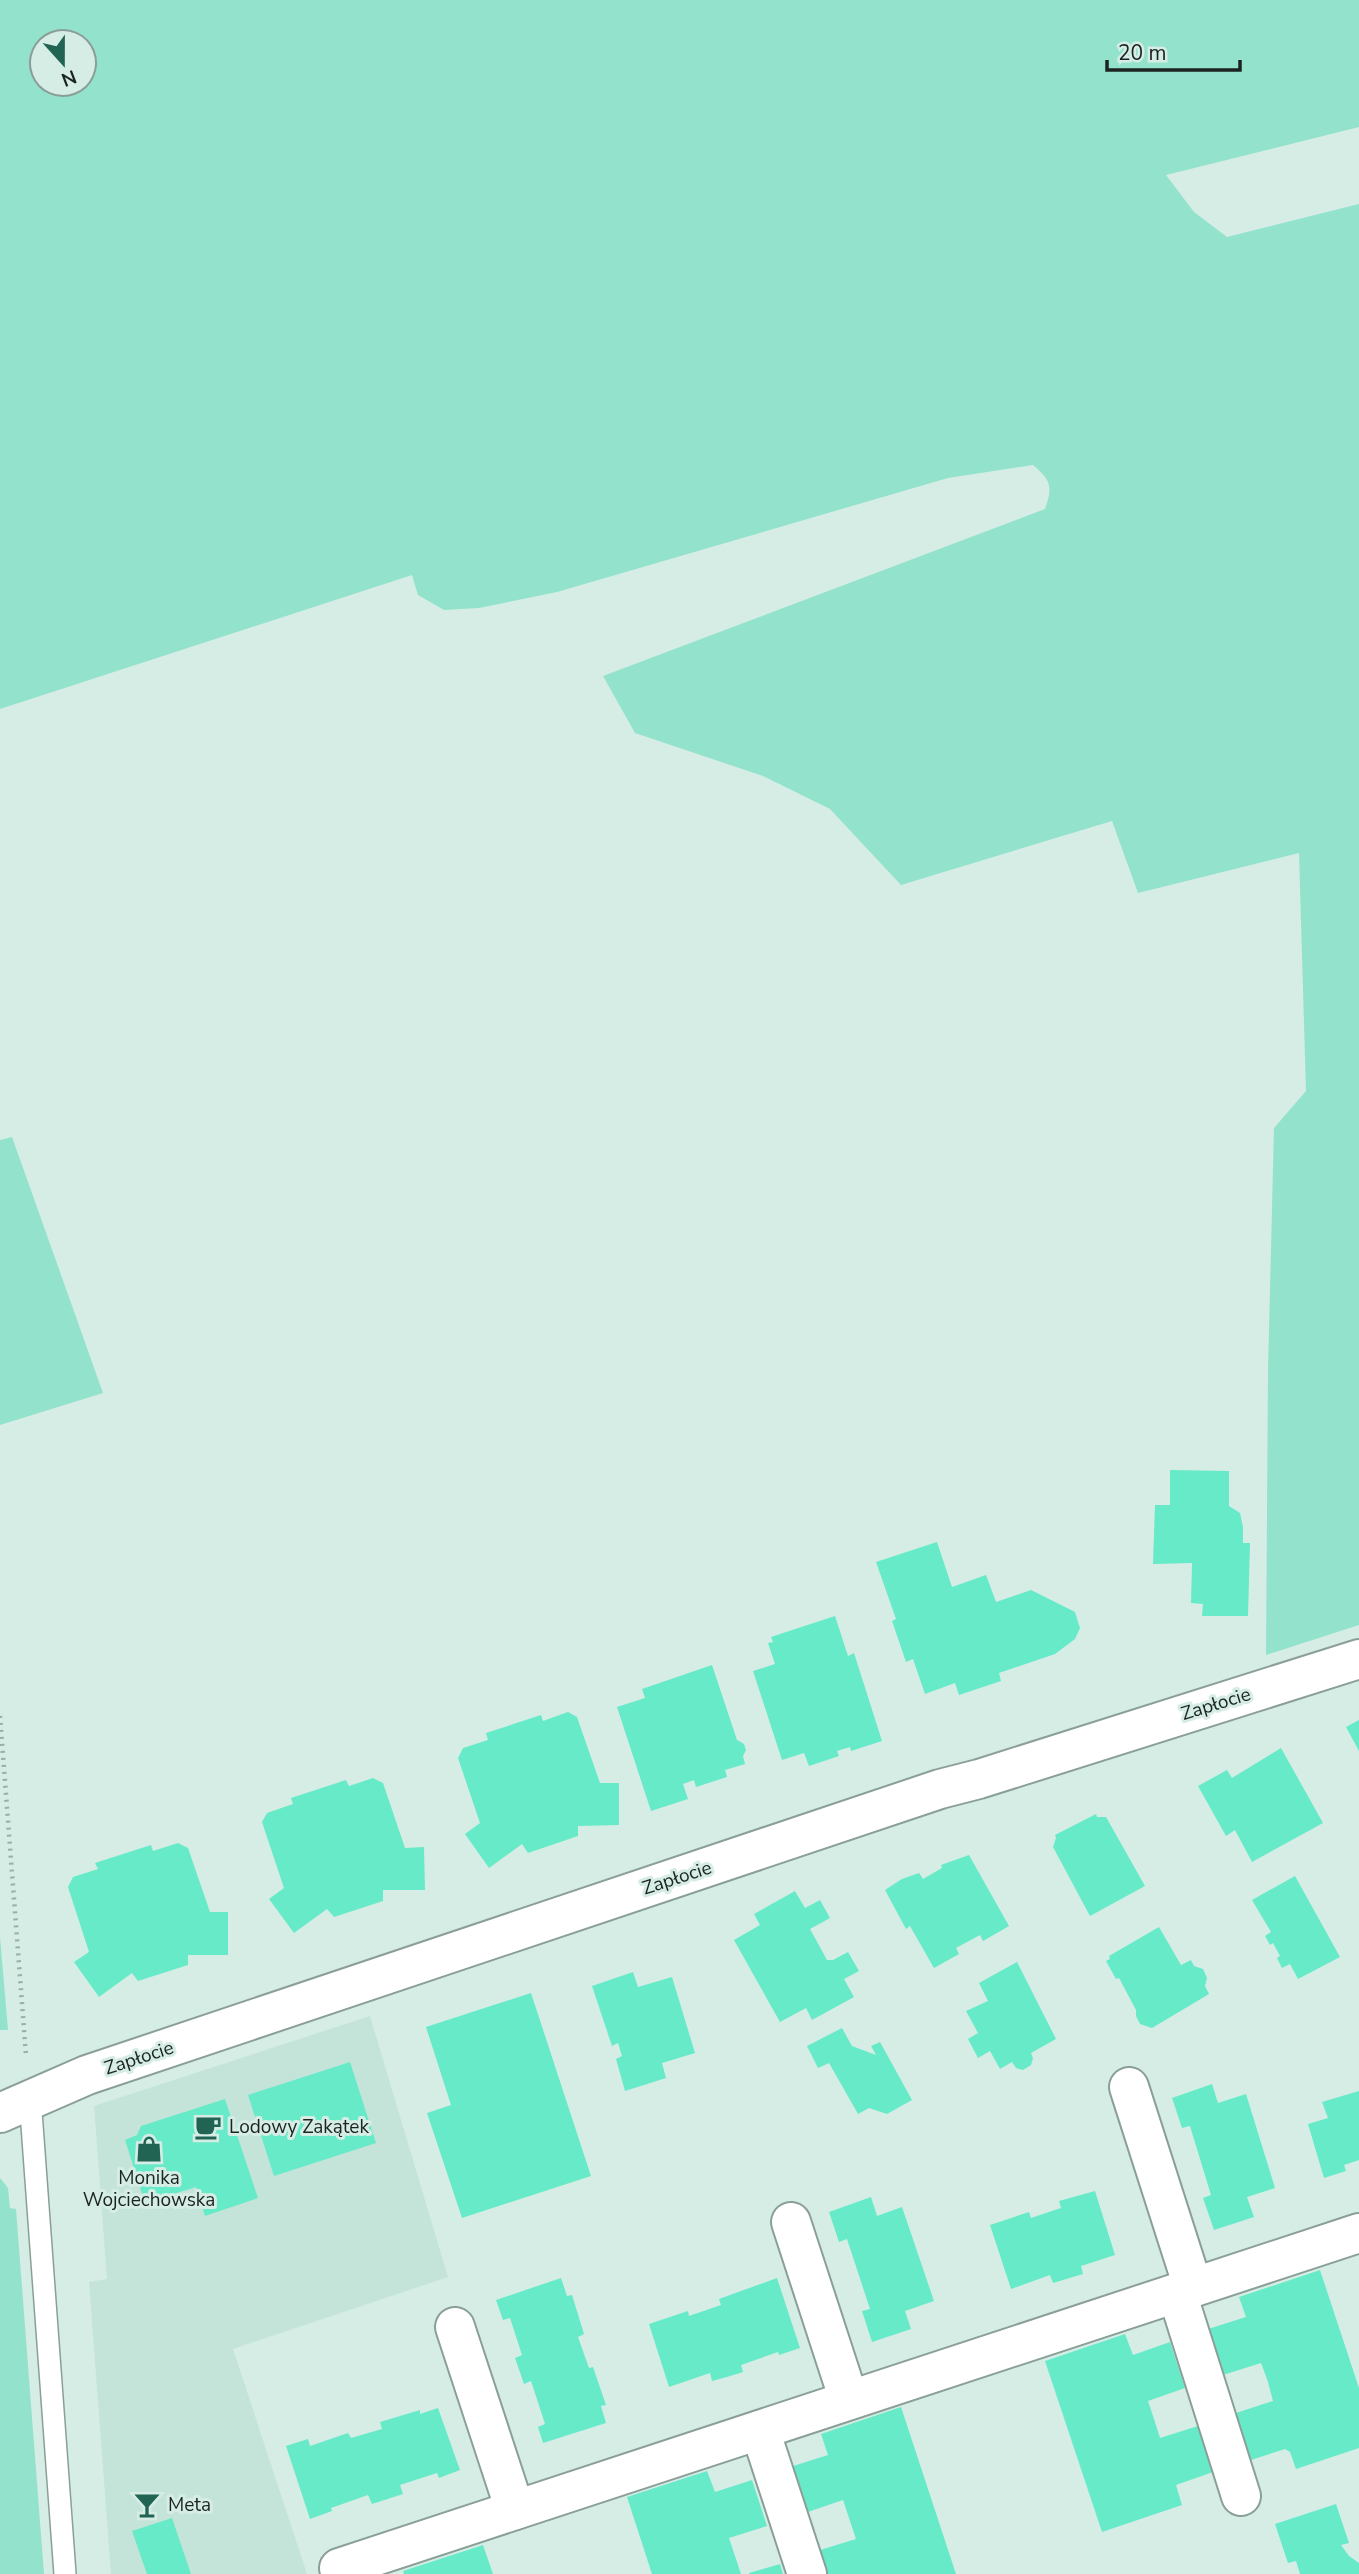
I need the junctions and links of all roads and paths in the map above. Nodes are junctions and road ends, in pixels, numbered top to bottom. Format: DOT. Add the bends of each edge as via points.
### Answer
graph roads {
  1 [pos="1359,1659"];
  2 [pos="0,1716"];
  3 [pos="1129,2087"];
  4 [pos="15,2106"];
  5 [pos="791,2222"];
  6 [pos="1359,2233"];
  7 [pos="1185,2290"];
  8 [pos="455,2327"];
  9 [pos="849,2400"];
  10 [pos="760,2430"];
  11 [pos="1241,2496"];
  12 [pos="515,2510"];
  13 [pos="65,2574"];
  14 [pos="341,2574"];
  15 [pos="807,2574"];
  1 -- 4 [label="street, Zapłocie" via="940,1790 87,2075"];
  2 -- 4 [label="path" via="23,2032"];
  3 -- 7 [label="street"];
  4 -- 13 [label="lane"];
  5 -- 9 [label="street"];
  6 -- 7 [label="street"];
  7 -- 9 [label="street"];
  7 -- 11 [label="street"];
  8 -- 12 [label="street"];
  9 -- 10 [label="street"];
  10 -- 12 [label="street"];
  10 -- 15 [label="street"];
  12 -- 14 [label="street" via="339,2568"];
}
